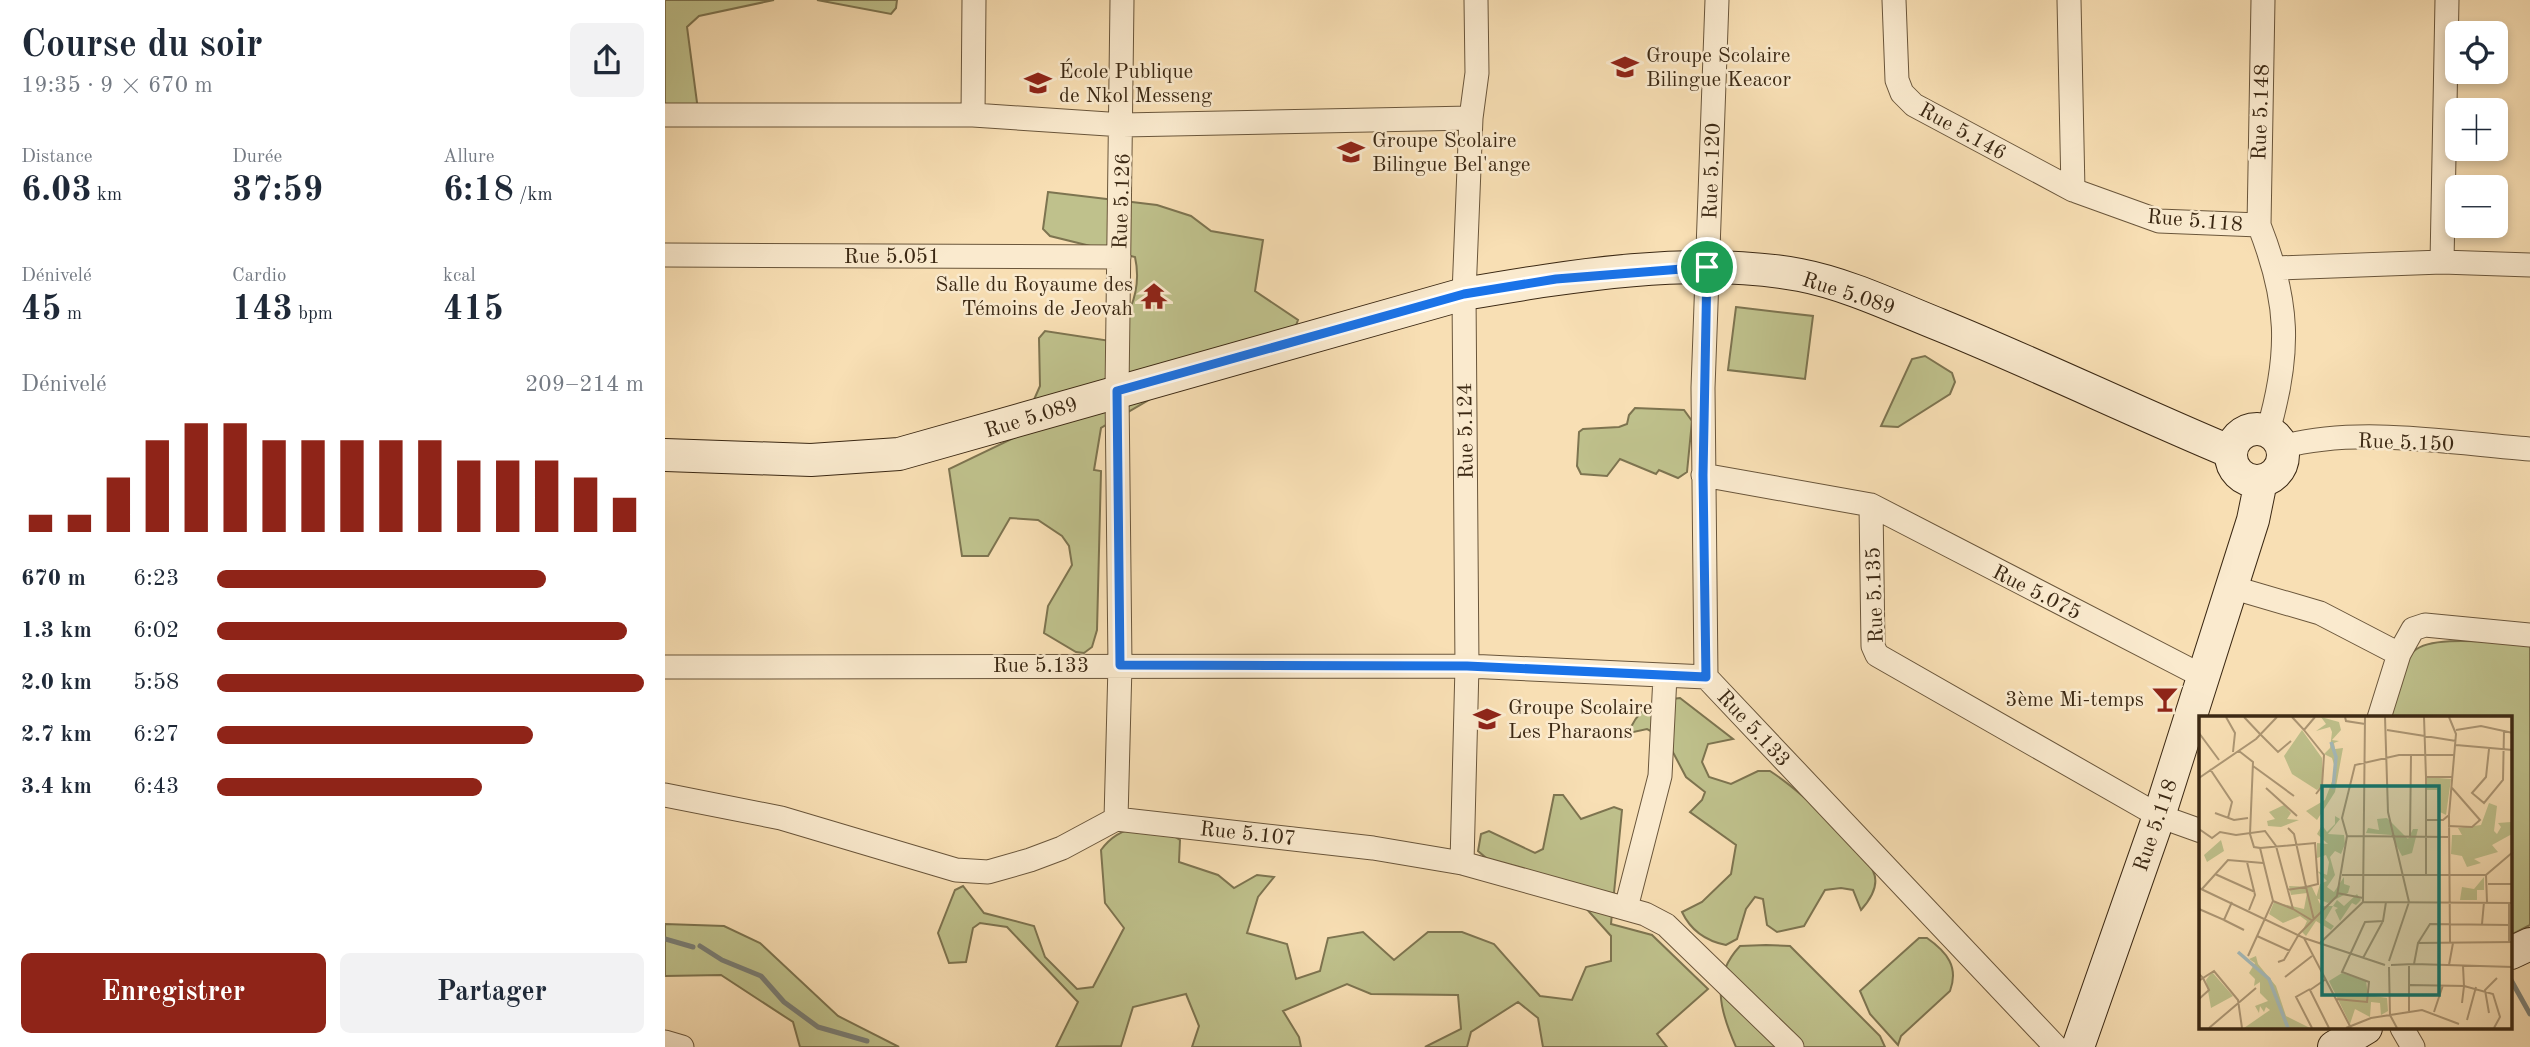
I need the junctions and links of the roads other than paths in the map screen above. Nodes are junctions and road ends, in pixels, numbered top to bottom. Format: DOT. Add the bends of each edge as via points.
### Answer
graph roads {
  1 [pos="974,0"];
  2 [pos="1122,0"];
  3 [pos="1476,0"];
  4 [pos="1717,0"];
  5 [pos="1894,0"];
  6 [pos="2069,0"];
  7 [pos="2263,0"];
  8 [pos="2447,0"];
  9 [pos="665,115"];
  10 [pos="973,115"];
  11 [pos="1471,118"];
  12 [pos="1123,125"];
  13 [pos="2073,190"];
  14 [pos="2259,225"];
  15 [pos="665,255"];
  16 [pos="1119,257"];
  17 [pos="2442,262"];
  18 [pos="2530,265"];
  19 [pos="1707,267"];
  20 [pos="2276,268"];
  21 [pos="1464,294"];
  22 [pos="1117,391"];
  23 [pos="2275,439"];
  24 [pos="2530,449"];
  25 [pos="2231,452"];
  26 [pos="665,455"];
  27 [pos="1703,475"];
  28 [pos="2261,481"];
  29 [pos="1871,505"];
  30 [pos="2231,587"];
  31 [pos="2530,635"];
  32 [pos="2399,654"];
  33 [pos="1120,665"];
  34 [pos="1467,666"];
  35 [pos="665,667"];
  36 [pos="1665,676"];
  37 [pos="1706,677"];
  38 [pos="2204,677"];
  39 [pos="2380,716"];
  40 [pos="665,795"];
  41 [pos="2159,816"];
  42 [pos="1116,819"];
  43 [pos="2199,830"];
  44 [pos="1462,863"];
  45 [pos="1626,908"];
  46 [pos="2530,944"];
  47 [pos="2513,953"];
  48 [pos="2363,1030"];
  49 [pos="2403,1030"];
  50 [pos="665,1042"];
  51 [pos="682,1047"];
  52 [pos="1792,1047"];
  53 [pos="2056,1047"];
  54 [pos="2078,1047"];
  55 [pos="2334,1047"];
  56 [pos="2413,1047"];
  1 -- 10 [label="street"];
  2 -- 12 [label="street"];
  3 -- 11 [label="street, Rue 5.124" via="1477,73"];
  4 -- 19 [label="street, Rue 5.120"];
  5 -- 13 [label="street, Rue 5.146" via="1897,80 1908,99"];
  6 -- 13 [label="street"];
  7 -- 14 [label="street, Rue 5.148"];
  8 -- 17 [label="street"];
  9 -- 10 [label="street, Rue 5.126"];
  10 -- 12 [label="street, Rue 5.126"];
  11 -- 12 [label="street"];
  11 -- 21 [label="street, Rue 5.124"];
  12 -- 16 [label="street, Rue 5.126"];
  13 -- 14 [label="street, Rue 5.118" via="2159,220"];
  14 -- 20 [label="street, Rue 5.118"];
  15 -- 16 [label="street, Rue 5.051"];
  16 -- 22 [label="street, Rue 5.126"];
  17 -- 18 [label="street"];
  17 -- 20 [label="street"];
  19 -- 21 [label="street, Rue 5.089" via="1556,279"];
  19 -- 25 [label="street, Rue 5.089" via="1801,275 1896,307"];
  19 -- 27 [label="street, Rue 5.120"];
  20 -- 23 [label="street, Rue 5.118" via="2285,345"];
  21 -- 22 [label="street, Rue 5.089"];
  21 -- 34 [label="street, Rue 5.124"];
  22 -- 26 [label="street, Rue 5.089" via="899,454 811,460"];
  22 -- 33 [label="street, Rue 5.126"];
  23 -- 24 [label="street, Rue 5.150"];
  23 -- 25 [label="street" via="2258,428 2246,430 2237,436"];
  23 -- 28 [label="street" via="2279,469"];
  25 -- 28 [label="street" via="2240,476"];
  27 -- 29 [label="street"];
  27 -- 37 [label="street, Rue 5.120"];
  28 -- 30 [label="street, Rue 5.118"];
  29 -- 38 [label="street, Rue 5.075"];
  29 -- 41 [label="street, Rue 5.135" via="1873,646 1877,655"];
  30 -- 32 [label="street" via="2320,613"];
  30 -- 38 [label="street, Rue 5.118"];
  31 -- 32 [label="street" via="2425,625 2413,629"];
  32 -- 39 [label="street"];
  33 -- 34 [label="street, Rue 5.133"];
  33 -- 35 [label="street, Rue 5.133"];
  33 -- 42 [label="street, Rue 5.126"];
  34 -- 36 [label="street, Rue 5.133"];
  34 -- 44 [label="street, Rue 5.124"];
  36 -- 37 [label="street, Rue 5.133"];
  36 -- 45 [label="street" via="1660,776"];
  37 -- 53 [label="street, Rue 5.133"];
  38 -- 41 [label="street, Rue 5.118"];
  40 -- 42 [label="street" via="781,818 956,870 988,872 1062,848"];
  41 -- 43 [label="street"];
  41 -- 54 [label="street, Rue 5.118"];
  42 -- 44 [label="street, Rue 5.107" via="1373,848"];
  44 -- 45 [label="street, Rue 5.107"];
  45 -- 52 [label="street, Rue 5.107" via="1666,925"];
  46 -- 47 [label="street"];
  48 -- 55 [label="street"];
  49 -- 56 [label="street"];
  50 -- 51 [label="street"];
}
